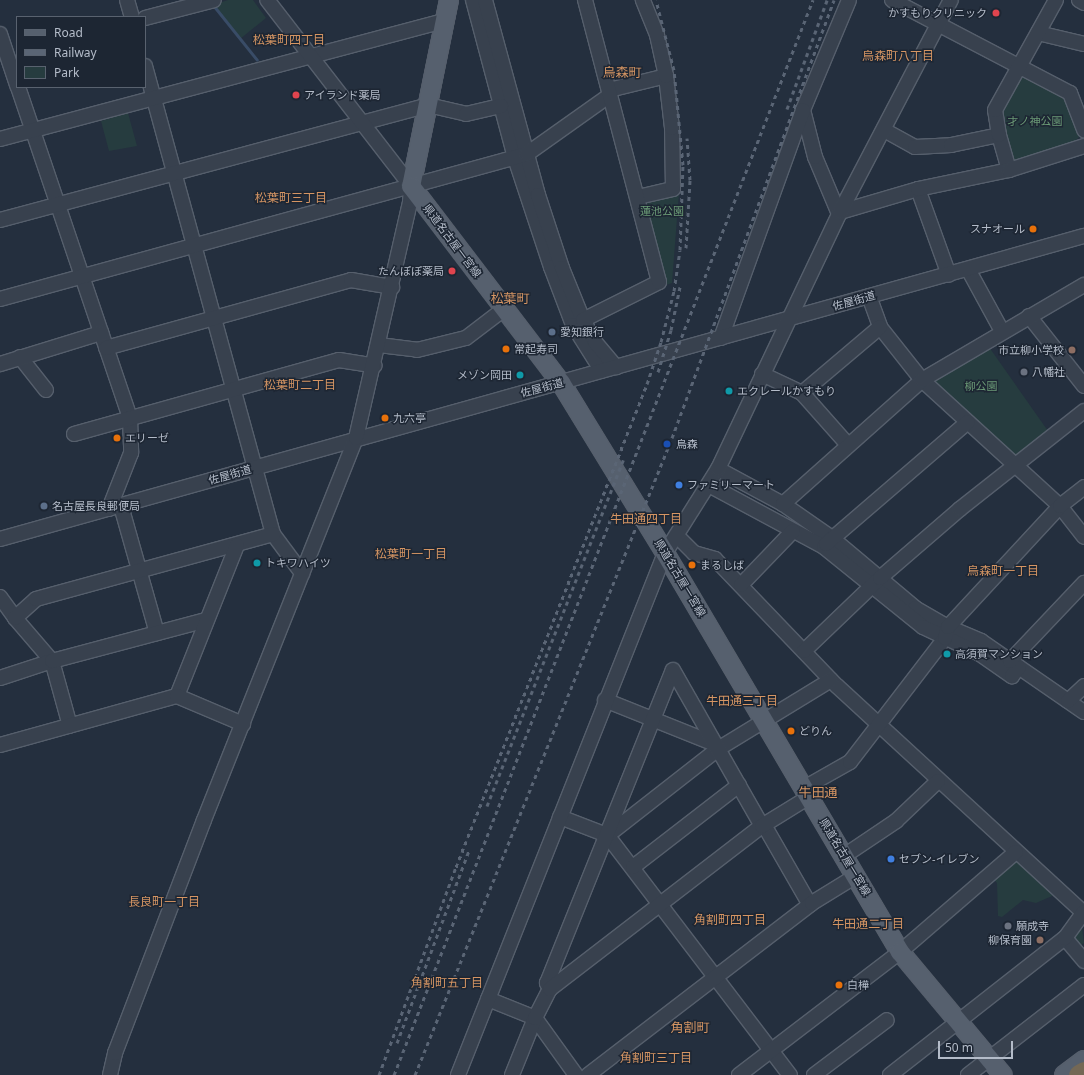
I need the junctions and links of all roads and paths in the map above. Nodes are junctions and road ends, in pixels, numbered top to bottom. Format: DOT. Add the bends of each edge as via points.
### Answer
graph roads {
  1 [pos="127,0"];
  2 [pos="214,0"];
  3 [pos="267,0"];
  4 [pos="449,0"];
  5 [pos="473,0"];
  6 [pos="485,0"];
  7 [pos="585,0"];
  8 [pos="643,0"];
  9 [pos="849,0"];
  10 [pos="892,0"];
  11 [pos="952,0"];
  12 [pos="1056,0"];
  13 [pos="1079,0"];
  14 [pos="1084,3"];
  15 [pos="132,16"];
  16 [pos="146,18"];
  17 [pos="444,21"];
  18 [pos="938,24"];
  19 [pos="1038,33"];
  20 [pos="0,34"];
  21 [pos="1084,44"];
  22 [pos="8,56"];
  23 [pos="311,57"];
  24 [pos="1019,66"];
  25 [pos="146,70"];
  26 [pos="666,76"];
  27 [pos="16,83"];
  28 [pos="18,88"];
  29 [pos="610,93"];
  30 [pos="154,99"];
  31 [pos="428,105"];
  32 [pos="501,106"];
  33 [pos="803,110"];
  34 [pos="362,122"];
  35 [pos="884,130"];
  36 [pos="1084,130"];
  37 [pos="32,131"];
  38 [pos="999,135"];
  39 [pos="0,140"];
  40 [pos="1084,146"];
  41 [pos="521,156"];
  42 [pos="1009,170"];
  43 [pos="174,173"];
  44 [pos="411,186"];
  45 [pos="918,189"];
  46 [pos="638,197"];
  47 [pos="57,205"];
  48 [pos="840,213"];
  49 [pos="0,220"];
  50 [pos="1084,236"];
  51 [pos="194,245"];
  52 [pos="968,269"];
  53 [pos="949,275"];
  54 [pos="81,276"];
  55 [pos="1084,285"];
  56 [pos="392,287"];
  57 [pos="869,296"];
  58 [pos="0,299"];
  59 [pos="504,309"];
  60 [pos="1029,316"];
  61 [pos="215,318"];
  62 [pos="583,320"];
  63 [pos="788,320"];
  64 [pos="880,327"];
  65 [pos="1002,331"];
  66 [pos="101,334"];
  67 [pos="721,338"];
  68 [pos="379,345"];
  69 [pos="106,348"];
  70 [pos="20,357"];
  71 [pos="0,364"];
  72 [pos="374,366"];
  73 [pos="616,367"];
  74 [pos="602,371"];
  75 [pos="762,374"];
  76 [pos="922,380"];
  77 [pos="561,383"];
  78 [pos="1084,386"];
  79 [pos="46,390"];
  80 [pos="235,390"];
  81 [pos="802,393"];
  82 [pos="1084,410"];
  83 [pos="130,418"];
  84 [pos="968,422"];
  85 [pos="74,434"];
  86 [pos="356,438"];
  87 [pos="848,445"];
  88 [pos="1015,465"];
  89 [pos="255,468"];
  90 [pos="718,469"];
  91 [pos="709,484"];
  92 [pos="1084,487"];
  93 [pos="783,504"];
  94 [pos="1060,506"];
  95 [pos="115,508"];
  96 [pos="793,531"];
  97 [pos="273,534"];
  98 [pos="677,536"];
  99 [pos="1084,537"];
  100 [pos="0,539"];
  101 [pos="828,542"];
  102 [pos="237,545"];
  103 [pos="665,553"];
  104 [pos="138,570"];
  105 [pos="302,573"];
  106 [pos="875,582"];
  107 [pos="1084,583"];
  108 [pos="741,585"];
  109 [pos="0,597"];
  110 [pos="15,618"];
  111 [pos="206,620"];
  112 [pos="946,632"];
  113 [pos="157,633"];
  114 [pos="804,651"];
  115 [pos="52,661"];
  116 [pos="1015,664"];
  117 [pos="0,678"];
  118 [pos="831,680"];
  119 [pos="1084,686"];
  120 [pos="176,696"];
  121 [pos="605,700"];
  122 [pos="1068,701"];
  123 [pos="1084,712"];
  124 [pos="652,720"];
  125 [pos="764,721"];
  126 [pos="243,724"];
  127 [pos="879,725"];
  128 [pos="70,726"];
  129 [pos="0,745"];
  130 [pos="716,747"];
  131 [pos="938,781"];
  132 [pos="739,786"];
  133 [pos="807,792"];
  134 [pos="560,817"];
  135 [pos="763,825"];
  136 [pos="608,835"];
  137 [pos="1016,852"];
  138 [pos="844,856"];
  139 [pos="633,867"];
  140 [pos="856,876"];
  141 [pos="661,904"];
  142 [pos="810,905"];
  143 [pos="1084,912"];
  144 [pos="1065,938"];
  145 [pos="900,952"];
  146 [pos="1084,961"];
  147 [pos="716,976"];
  148 [pos="1084,985"];
  149 [pos="550,989"];
  150 [pos="488,999"];
  151 [pos="535,1018"];
  152 [pos="887,1020"];
  153 [pos="959,1023"];
  154 [pos="772,1050"];
  155 [pos="990,1059"];
  156 [pos="1084,1060"];
  157 [pos="1084,1072"];
  158 [pos="110,1075"];
  159 [pos="458,1075"];
  160 [pos="512,1075"];
  161 [pos="576,1075"];
  162 [pos="588,1075"];
  163 [pos="739,1075"];
  164 [pos="790,1075"];
  165 [pos="814,1075"];
  166 [pos="890,1075"];
  167 [pos="968,1075"];
  168 [pos="1003,1075"];
  169 [pos="1064,1075"];
  170 [pos="1079,1075"];
  1 -- 15 [label="street"];
  2 -- 16 [label="street"];
  3 -- 23 [label="street"];
  4 -- 17 [label="main road"];
  5 -- 32 [label="street"];
  6 -- 41 [label="street"];
  7 -- 29 [label="street"];
  8 -- 26 [label="street" via="657,35"];
  9 -- 33 [label="street"];
  10 -- 18 [label="street"];
  11 -- 18 [label="street"];
  12 -- 19 [label="street"];
  13 -- 14 [label="street"];
  17 -- 23 [label="street"];
  17 -- 31 [label="main road"];
  18 -- 24 [label="street"];
  18 -- 35 [label="street"];
  19 -- 21 [label="street"];
  19 -- 24 [label="street"];
  20 -- 22 [label="street"];
  22 -- 27 [label="street"];
  23 -- 30 [label="street"];
  23 -- 34 [label="street"];
  24 -- 36 [label="street" via="1070,93"];
  24 -- 38 [label="street" via="995,110"];
  25 -- 30 [label="street"];
  26 -- 29 [label="street"];
  26 -- 46 [label="street" via="672,128 673,189"];
  28 -- 37 [label="street"];
  29 -- 41 [label="street"];
  29 -- 46 [label="street"];
  30 -- 37 [label="street"];
  30 -- 43 [label="street"];
  31 -- 32 [label="street" via="466,114"];
  31 -- 34 [label="street"];
  31 -- 44 [label="main road"];
  32 -- 41 [label="street"];
  33 -- 48 [label="street" via="815,157"];
  33 -- 67 [label="street"];
  34 -- 43 [label="street"];
  34 -- 44 [label="street"];
  35 -- 38 [label="street" via="915,147 951,145"];
  35 -- 48 [label="street"];
  37 -- 39 [label="street"];
  37 -- 47 [label="street"];
  38 -- 42 [label="street"];
  40 -- 42 [label="street"];
  41 -- 44 [label="street"];
  41 -- 62 [label="street"];
  41 -- 74 [label="street" via="564,306 586,348"];
  42 -- 45 [label="street"];
  43 -- 47 [label="street"];
  43 -- 51 [label="street"];
  44 -- 51 [label="street"];
  44 -- 56 [label="street"];
  44 -- 59 [label="main road, 県道名古屋一宮線"];
  45 -- 48 [label="street"];
  45 -- 53 [label="street"];
  46 -- 62 [label="street" via="660,282"];
  47 -- 49 [label="street"];
  47 -- 54 [label="street"];
  48 -- 63 [label="street"];
  50 -- 52 [label="street, 佐屋街道"];
  51 -- 54 [label="street"];
  51 -- 61 [label="street"];
  52 -- 53 [label="street, 佐屋街道"];
  52 -- 65 [label="street"];
  53 -- 57 [label="street, 佐屋街道"];
  54 -- 58 [label="street"];
  54 -- 66 [label="street"];
  55 -- 60 [label="street"];
  56 -- 61 [label="street" via="351,280"];
  56 -- 68 [label="street"];
  57 -- 63 [label="street, 佐屋街道"];
  57 -- 64 [label="street"];
  59 -- 68 [label="street" via="466,338 417,350"];
  59 -- 77 [label="main road, 県道名古屋一宮線"];
  60 -- 65 [label="street"];
  60 -- 78 [label="street"];
  61 -- 69 [label="street"];
  61 -- 80 [label="street"];
  62 -- 73 [label="street" via="595,342"];
  63 -- 67 [label="street, 佐屋街道"];
  63 -- 75 [label="street"];
  64 -- 76 [label="street"];
  64 -- 81 [label="street"];
  65 -- 76 [label="street"];
  66 -- 69 [label="street"];
  66 -- 70 [label="street"];
  67 -- 73 [label="street, 佐屋街道"];
  68 -- 72 [label="street"];
  69 -- 83 [label="street"];
  70 -- 71 [label="street"];
  70 -- 79 [label="street"];
  72 -- 80 [label="street" via="339,360"];
  72 -- 86 [label="street"];
  73 -- 74 [label="street, 佐屋街道"];
  74 -- 77 [label="street, 佐屋街道"];
  75 -- 81 [label="street"];
  75 -- 90 [label="street"];
  76 -- 84 [label="street"];
  76 -- 87 [label="street"];
  77 -- 86 [label="street, 佐屋街道"];
  77 -- 103 [label="main road, 県道名古屋一宮線"];
  80 -- 83 [label="street"];
  80 -- 89 [label="street"];
  81 -- 87 [label="street"];
  82 -- 88 [label="street"];
  83 -- 85 [label="street"];
  83 -- 95 [label="street" via="131,452"];
  84 -- 88 [label="street"];
  84 -- 101 [label="street"];
  86 -- 89 [label="street, 佐屋街道"];
  86 -- 105 [label="street"];
  87 -- 93 [label="street"];
  88 -- 94 [label="street"];
  88 -- 106 [label="street"];
  89 -- 95 [label="street, 佐屋街道"];
  89 -- 97 [label="street"];
  90 -- 91 [label="street"];
  90 -- 93 [label="street"];
  91 -- 96 [label="street"];
  91 -- 98 [label="street"];
  92 -- 94 [label="street"];
  93 -- 101 [label="street"];
  94 -- 99 [label="street"];
  94 -- 112 [label="street"];
  95 -- 100 [label="street, 佐屋街道"];
  95 -- 104 [label="street"];
  96 -- 101 [label="street"];
  96 -- 108 [label="street"];
  97 -- 102 [label="street"];
  97 -- 105 [label="street"];
  98 -- 103 [label="street"];
  98 -- 108 [label="street" via="694,553 715,559"];
  101 -- 106 [label="street"];
  102 -- 104 [label="street"];
  102 -- 111 [label="street"];
  103 -- 121 [label="street"];
  103 -- 125 [label="main road, 県道名古屋一宮線"];
  104 -- 110 [label="street" via="36,599"];
  104 -- 113 [label="street"];
  105 -- 126 [label="street"];
  106 -- 112 [label="street"];
  106 -- 114 [label="street"];
  107 -- 116 [label="street"];
  108 -- 114 [label="street"];
  109 -- 110 [label="street"];
  110 -- 115 [label="street"];
  111 -- 113 [label="street"];
  111 -- 120 [label="street"];
  112 -- 116 [label="street" via="981,641"];
  112 -- 127 [label="street"];
  113 -- 115 [label="street"];
  114 -- 118 [label="street"];
  115 -- 117 [label="street"];
  115 -- 128 [label="street"];
  116 -- 122 [label="street"];
  118 -- 125 [label="street"];
  118 -- 127 [label="street"];
  119 -- 122 [label="street"];
  120 -- 126 [label="street"];
  120 -- 128 [label="street"];
  121 -- 124 [label="street"];
  121 -- 134 [label="street"];
  122 -- 123 [label="street"];
  124 -- 130 [label="street"];
  124 -- 130 [label="street" via="673,670"];
  124 -- 136 [label="street"];
  125 -- 130 [label="street"];
  125 -- 133 [label="main road, 県道名古屋一宮線"];
  126 -- 158 [label="street" via="115,1053"];
  127 -- 131 [label="street"];
  127 -- 133 [label="street" via="850,762"];
  128 -- 129 [label="street"];
  130 -- 132 [label="street"];
  130 -- 136 [label="street"];
  131 -- 137 [label="street"];
  131 -- 138 [label="street" via="892,824"];
  132 -- 135 [label="street"];
  132 -- 139 [label="street"];
  133 -- 135 [label="street"];
  133 -- 138 [label="main road, 県道名古屋一宮線"];
  134 -- 136 [label="street"];
  134 -- 150 [label="street"];
  135 -- 141 [label="street"];
  135 -- 142 [label="street"];
  136 -- 139 [label="street"];
  136 -- 149 [label="street" via="547,983"];
  137 -- 143 [label="street"];
  137 -- 145 [label="street"];
  138 -- 140 [label="main road, 県道名古屋一宮線"];
  139 -- 141 [label="street"];
  140 -- 142 [label="street"];
  140 -- 145 [label="main road, 県道名古屋一宮線"];
  141 -- 147 [label="street"];
  141 -- 149 [label="street"];
  142 -- 147 [label="street"];
  143 -- 144 [label="street"];
  144 -- 146 [label="street"];
  144 -- 153 [label="street"];
  145 -- 153 [label="main road, 県道名古屋一宮線"];
  145 -- 154 [label="street"];
  147 -- 154 [label="street"];
  147 -- 162 [label="street"];
  148 -- 155 [label="street"];
  149 -- 151 [label="street"];
  150 -- 151 [label="street"];
  150 -- 159 [label="street"];
  151 -- 160 [label="street"];
  151 -- 161 [label="street"];
  152 -- 165 [label="street"];
  153 -- 155 [label="main road, 県道名古屋一宮線"];
  153 -- 166 [label="street"];
  154 -- 163 [label="street"];
  154 -- 164 [label="street"];
  155 -- 167 [label="street"];
  155 -- 168 [label="main road, 県道名古屋一宮線"];
  156 -- 169 [label="main road"];
  157 -- 170 [label="highway"];
}
